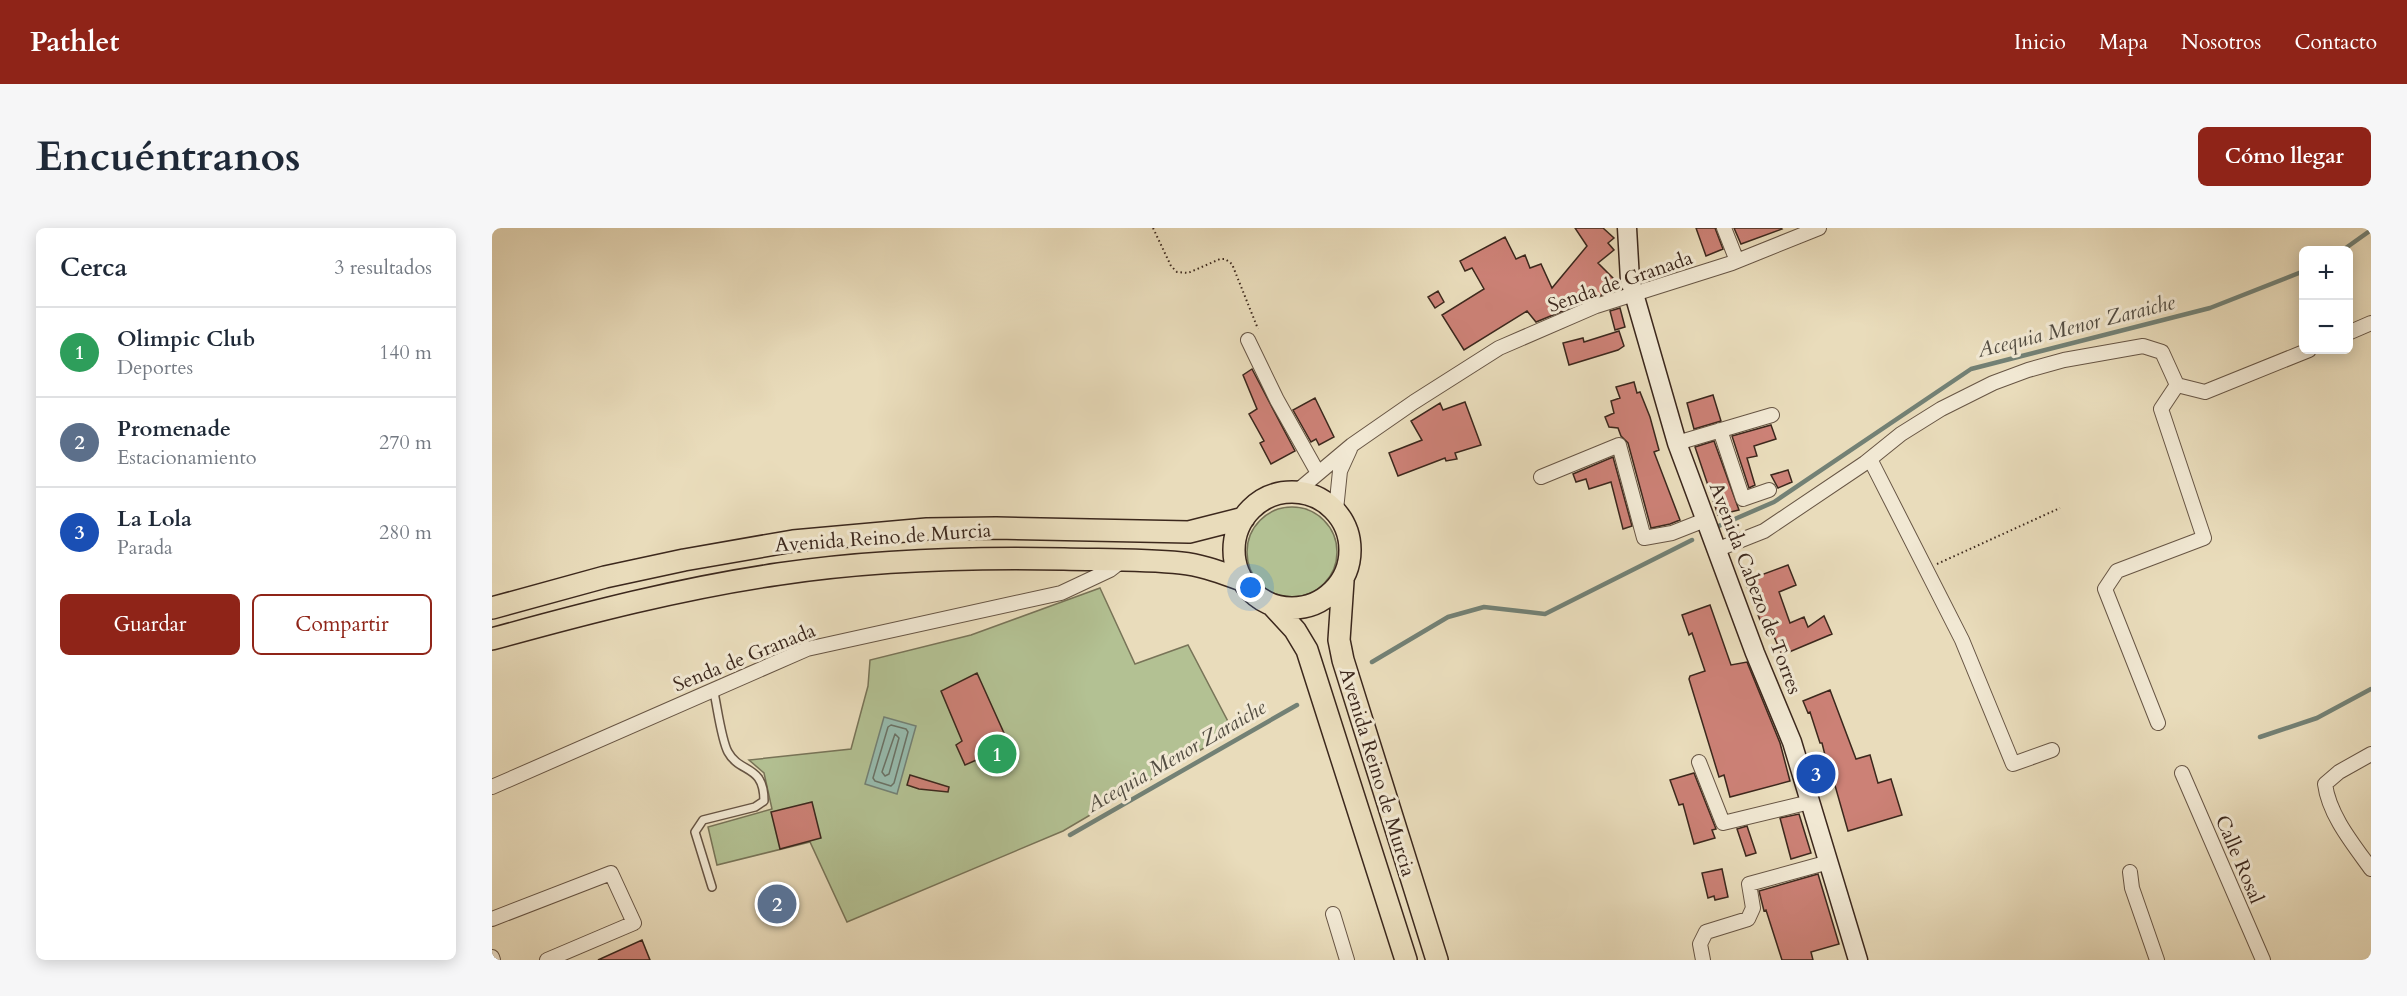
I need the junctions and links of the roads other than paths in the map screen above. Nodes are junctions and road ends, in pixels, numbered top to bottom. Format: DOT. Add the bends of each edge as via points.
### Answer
graph roads {
  1 [pos="1627,228"];
  2 [pos="1724,228"];
  3 [pos="1819,228"];
  4 [pos="1802,231"];
  5 [pos="1737,261"];
  6 [pos="1634,295"];
  7 [pos="2371,323"];
  8 [pos="2353,331"];
  9 [pos="1248,340"];
  10 [pos="2299,354"];
  11 [pos="2177,385"];
  12 [pos="1772,414"];
  13 [pos="1720,430"];
  14 [pos="1677,443"];
  15 [pos="1352,445"];
  16 [pos="1870,459"];
  17 [pos="1318,473"];
  18 [pos="1541,477"];
  19 [pos="1768,490"];
  20 [pos="1296,492"];
  21 [pos="1336,510"];
  22 [pos="1244,518"];
  23 [pos="1705,520"];
  24 [pos="1716,550"];
  25 [pos="1123,560"];
  26 [pos="1343,580"];
  27 [pos="1242,589"];
  28 [pos="492,608"];
  29 [pos="1266,608"];
  30 [pos="492,639"];
  31 [pos="713,688"];
  32 [pos="2158,723"];
  33 [pos="2052,750"];
  34 [pos="2371,754"];
  35 [pos="1700,762"];
  36 [pos="2182,773"];
  37 [pos="492,788"];
  38 [pos="1810,802"];
  39 [pos="1829,862"];
  40 [pos="2371,869"];
  41 [pos="2130,872"];
  42 [pos="712,887"];
  43 [pos="1333,914"];
  44 [pos="492,919"];
  45 [pos="547,960"];
  46 [pos="1347,960"];
  47 [pos="1406,960"];
  48 [pos="1437,960"];
  49 [pos="1703,960"];
  50 [pos="1858,960"];
  51 [pos="2157,960"];
  52 [pos="2263,960"];
  1 -- 6 [label="street, Avenida Cabezo de Torres"];
  2 -- 5 [label="street"];
  3 -- 4 [label="street, Senda de Granada"];
  4 -- 5 [label="street, Senda de Granada"];
  5 -- 6 [label="street, Senda de Granada"];
  6 -- 14 [label="street, Avenida Cabezo de Torres"];
  6 -- 15 [label="street, Senda de Granada" via="1596,306 1499,348"];
  7 -- 8 [label="street"];
  9 -- 17 [label="street"];
  10 -- 11 [label="street" via="2205,392"];
  11 -- 16 [label="street" via="2162,352 2143,346 2064,360 1993,383 1941,409"];
  11 -- 32 [label="street" via="2160,409 2204,538 2117,571 2105,589"];
  12 -- 13 [label="street"];
  13 -- 14 [label="street"];
  13 -- 19 [label="street" via="1743,499"];
  14 -- 23 [label="street, Avenida Cabezo de Torres"];
  15 -- 17 [label="street, Senda de Granada"];
  15 -- 21 [label="street" via="1340,471"];
  16 -- 24 [label="street" via="1764,531"];
  16 -- 33 [label="street" via="1962,640 2013,764"];
  17 -- 20 [label="street, Senda de Granada"];
  18 -- 23 [label="street" via="1619,445 1644,538 1672,533"];
  20 -- 21 [label="main road" via="1318,497"];
  20 -- 22 [label="main road" via="1276,494 1258,503"];
  21 -- 26 [label="main road" via="1348,530 1351,551"];
  22 -- 27 [label="main road" via="1235,538 1234,560"];
  22 -- 28 [label="main road, Avenida Reino de Murcia" via="1189,532 927,529 793,541 616,574"];
  23 -- 24 [label="street, Avenida Cabezo de Torres"];
  24 -- 38 [label="street, Avenida Cabezo de Torres" via="1792,742"];
  25 -- 27 [label="main road, Avenida Reino de Murcia" via="1213,569"];
  25 -- 30 [label="main road, Avenida Reino de Murcia" via="941,559 781,573 622,604"];
  25 -- 31 [label="street, Senda de Granada" via="1061,593 807,649"];
  26 -- 29 [label="main road" via="1329,596 1312,605"];
  26 -- 48 [label="main road, Avenida Reino de Murcia" via="1339,640 1343,660"];
  27 -- 29 [label="main road" via="1255,595"];
  29 -- 47 [label="main road, Avenida Reino de Murcia" via="1295,630 1307,650"];
  31 -- 37 [label="street, Senda de Granada"];
  31 -- 42 [label="lane" via="727,751 735,761 754,771 764,789 764,801 755,807 703,820 695,832"];
  34 -- 40 [label="street" via="2325,784 2327,798"];
  35 -- 38 [label="street" via="1723,823"];
  36 -- 52 [label="street, Calle Rosal"];
  38 -- 39 [label="street, Avenida Cabezo de Torres"];
  39 -- 49 [label="street" via="1749,884 1753,908 1748,919 1706,932 1700,944"];
  39 -- 50 [label="street, Avenida Cabezo de Torres"];
  41 -- 51 [label="street"];
  43 -- 46 [label="street"];
  44 -- 45 [label="street" via="611,873 634,923"];
}
